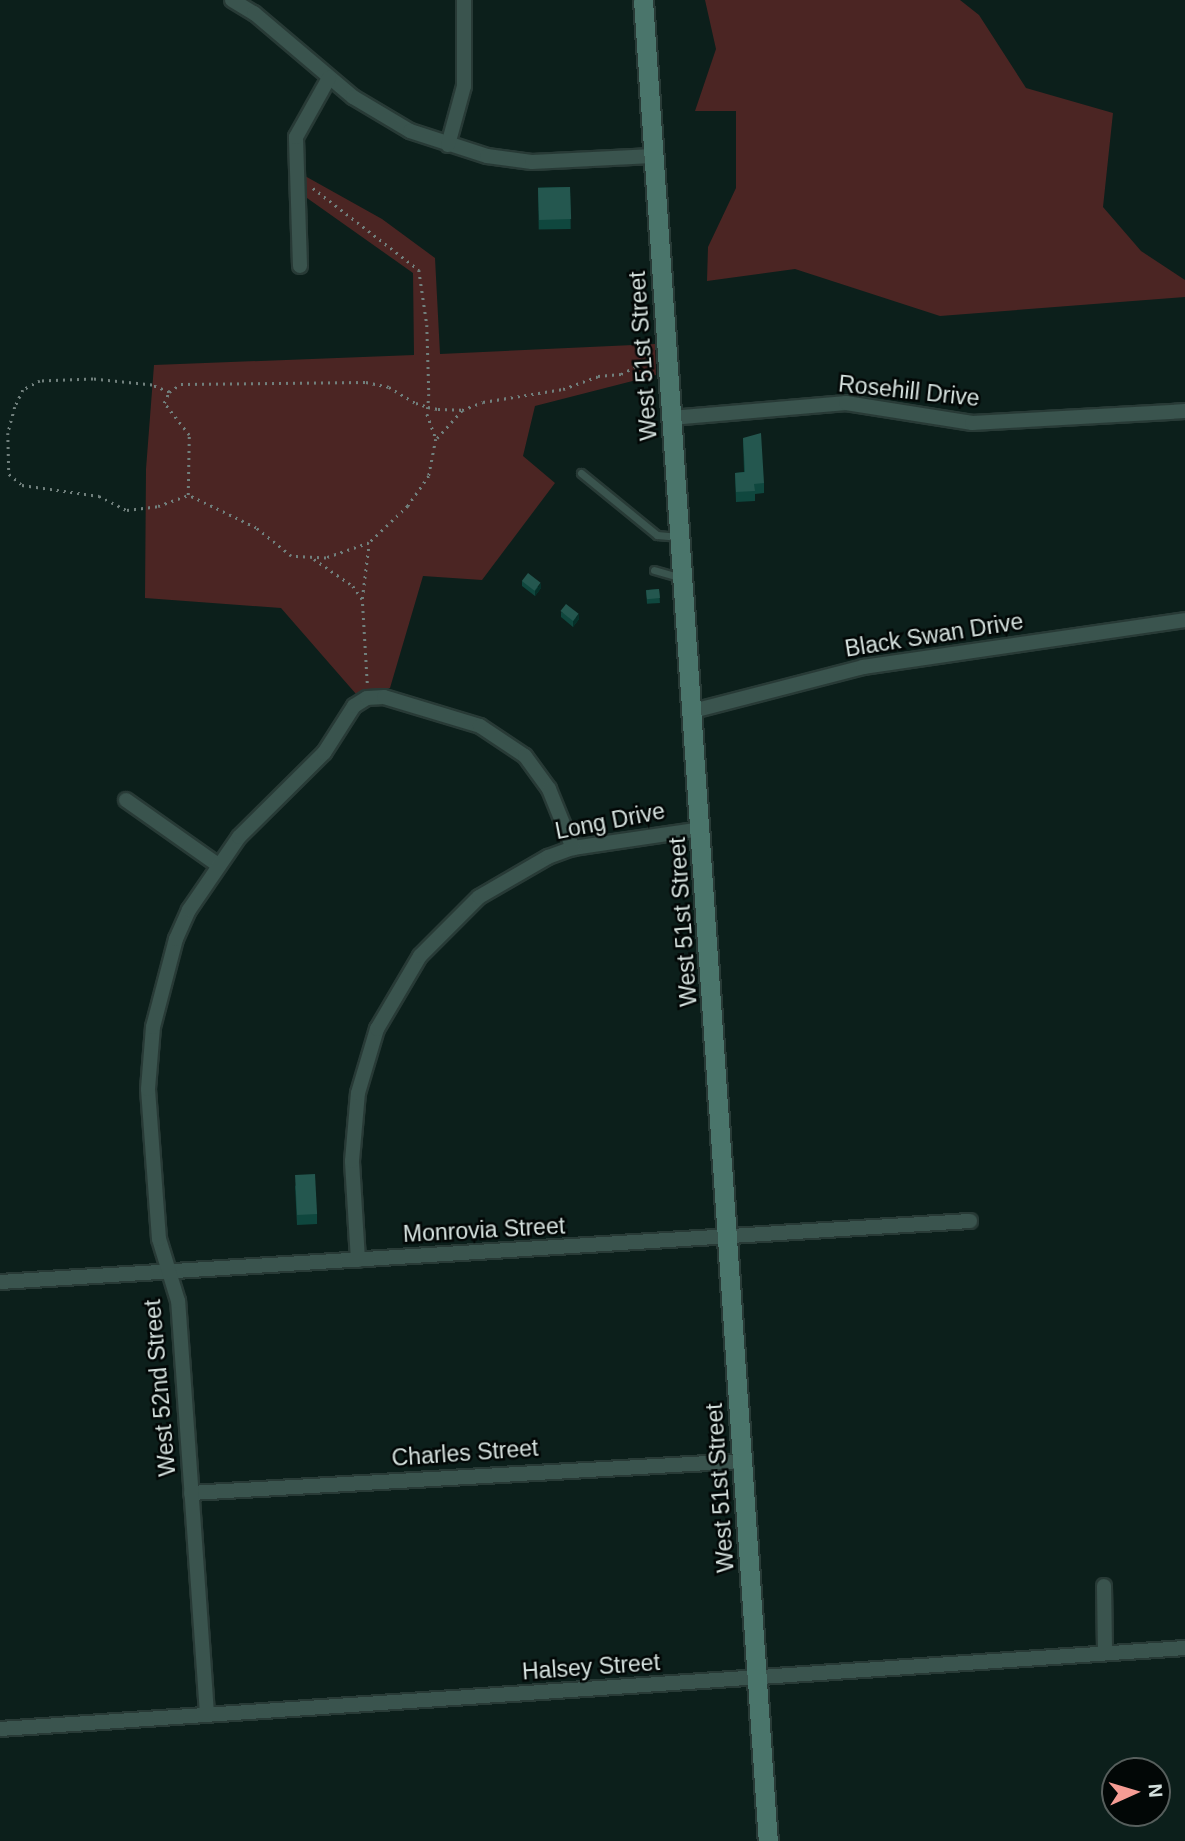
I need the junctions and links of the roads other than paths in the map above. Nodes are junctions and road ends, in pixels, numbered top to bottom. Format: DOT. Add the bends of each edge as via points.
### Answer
graph roads {
  1 [pos="232,0"];
  2 [pos="464,0"];
  3 [pos="643,0"];
  4 [pos="329,78"];
  5 [pos="449,145"];
  6 [pos="653,156"];
  7 [pos="300,266"];
  8 [pos="1185,411"];
  9 [pos="671,418"];
  10 [pos="581,473"];
  11 [pos="680,537"];
  12 [pos="653,570"];
  13 [pos="682,579"];
  14 [pos="1185,620"];
  15 [pos="693,710"];
  16 [pos="126,800"];
  17 [pos="701,829"];
  18 [pos="573,848"];
  19 [pos="218,865"];
  20 [pos="970,1221"];
  21 [pos="728,1236"];
  22 [pos="358,1260"];
  23 [pos="169,1272"];
  24 [pos="0,1282"];
  25 [pos="742,1461"];
  26 [pos="191,1493"];
  27 [pos="1104,1586"];
  28 [pos="1185,1648"];
  29 [pos="1105,1652"];
  30 [pos="757,1680"];
  31 [pos="207,1714"];
  32 [pos="0,1728"];
  33 [pos="768,1841"];
  1 -- 4 [label="street" via="254,13"];
  2 -- 5 [label="street" via="464,86"];
  3 -- 6 [label="street, West 51st Street"];
  4 -- 5 [label="street" via="380,115"];
  4 -- 7 [label="street" via="296,137"];
  5 -- 6 [label="street" via="532,162"];
  6 -- 9 [label="street, West 51st Street"];
  8 -- 9 [label="street, Rosehill Drive" via="972,423 846,403"];
  9 -- 11 [label="street, West 51st Street"];
  10 -- 11 [label="lane" via="657,535"];
  11 -- 13 [label="street, West 51st Street"];
  12 -- 13 [label="lane"];
  13 -- 15 [label="street, West 51st Street"];
  14 -- 15 [label="street, Black Swan Drive" via="863,667"];
  15 -- 17 [label="street, West 51st Street"];
  16 -- 19 [label="street"];
  17 -- 18 [label="street, Long Drive"];
  17 -- 21 [label="street, West 51st Street"];
  18 -- 19 [label="street, West 52nd Street" via="550,789 525,756 480,726 384,697 367,698 354,706 324,753 239,837"];
  18 -- 22 [label="street, Long Drive" via="512,875 479,897 420,956 396,990 377,1029 358,1093 352,1161"];
  19 -- 23 [label="street, West 52nd Street" via="176,939 153,1027 149,1102 159,1239"];
  20 -- 21 [label="street, Monrovia Street"];
  21 -- 22 [label="street, Monrovia Street"];
  21 -- 25 [label="street, West 51st Street"];
  22 -- 23 [label="street, Monrovia Street"];
  23 -- 24 [label="street, Monrovia Street"];
  23 -- 26 [label="street, West 52nd Street" via="178,1301"];
  25 -- 26 [label="street, Charles Street"];
  25 -- 30 [label="street, West 51st Street"];
  26 -- 31 [label="street, West 52nd Street"];
  27 -- 29 [label="street"];
  28 -- 29 [label="street, Halsey Street"];
  29 -- 30 [label="street, Halsey Street"];
  30 -- 31 [label="street, Halsey Street"];
  30 -- 33 [label="street, West 51st Street"];
  31 -- 32 [label="street, Halsey Street"];
}
